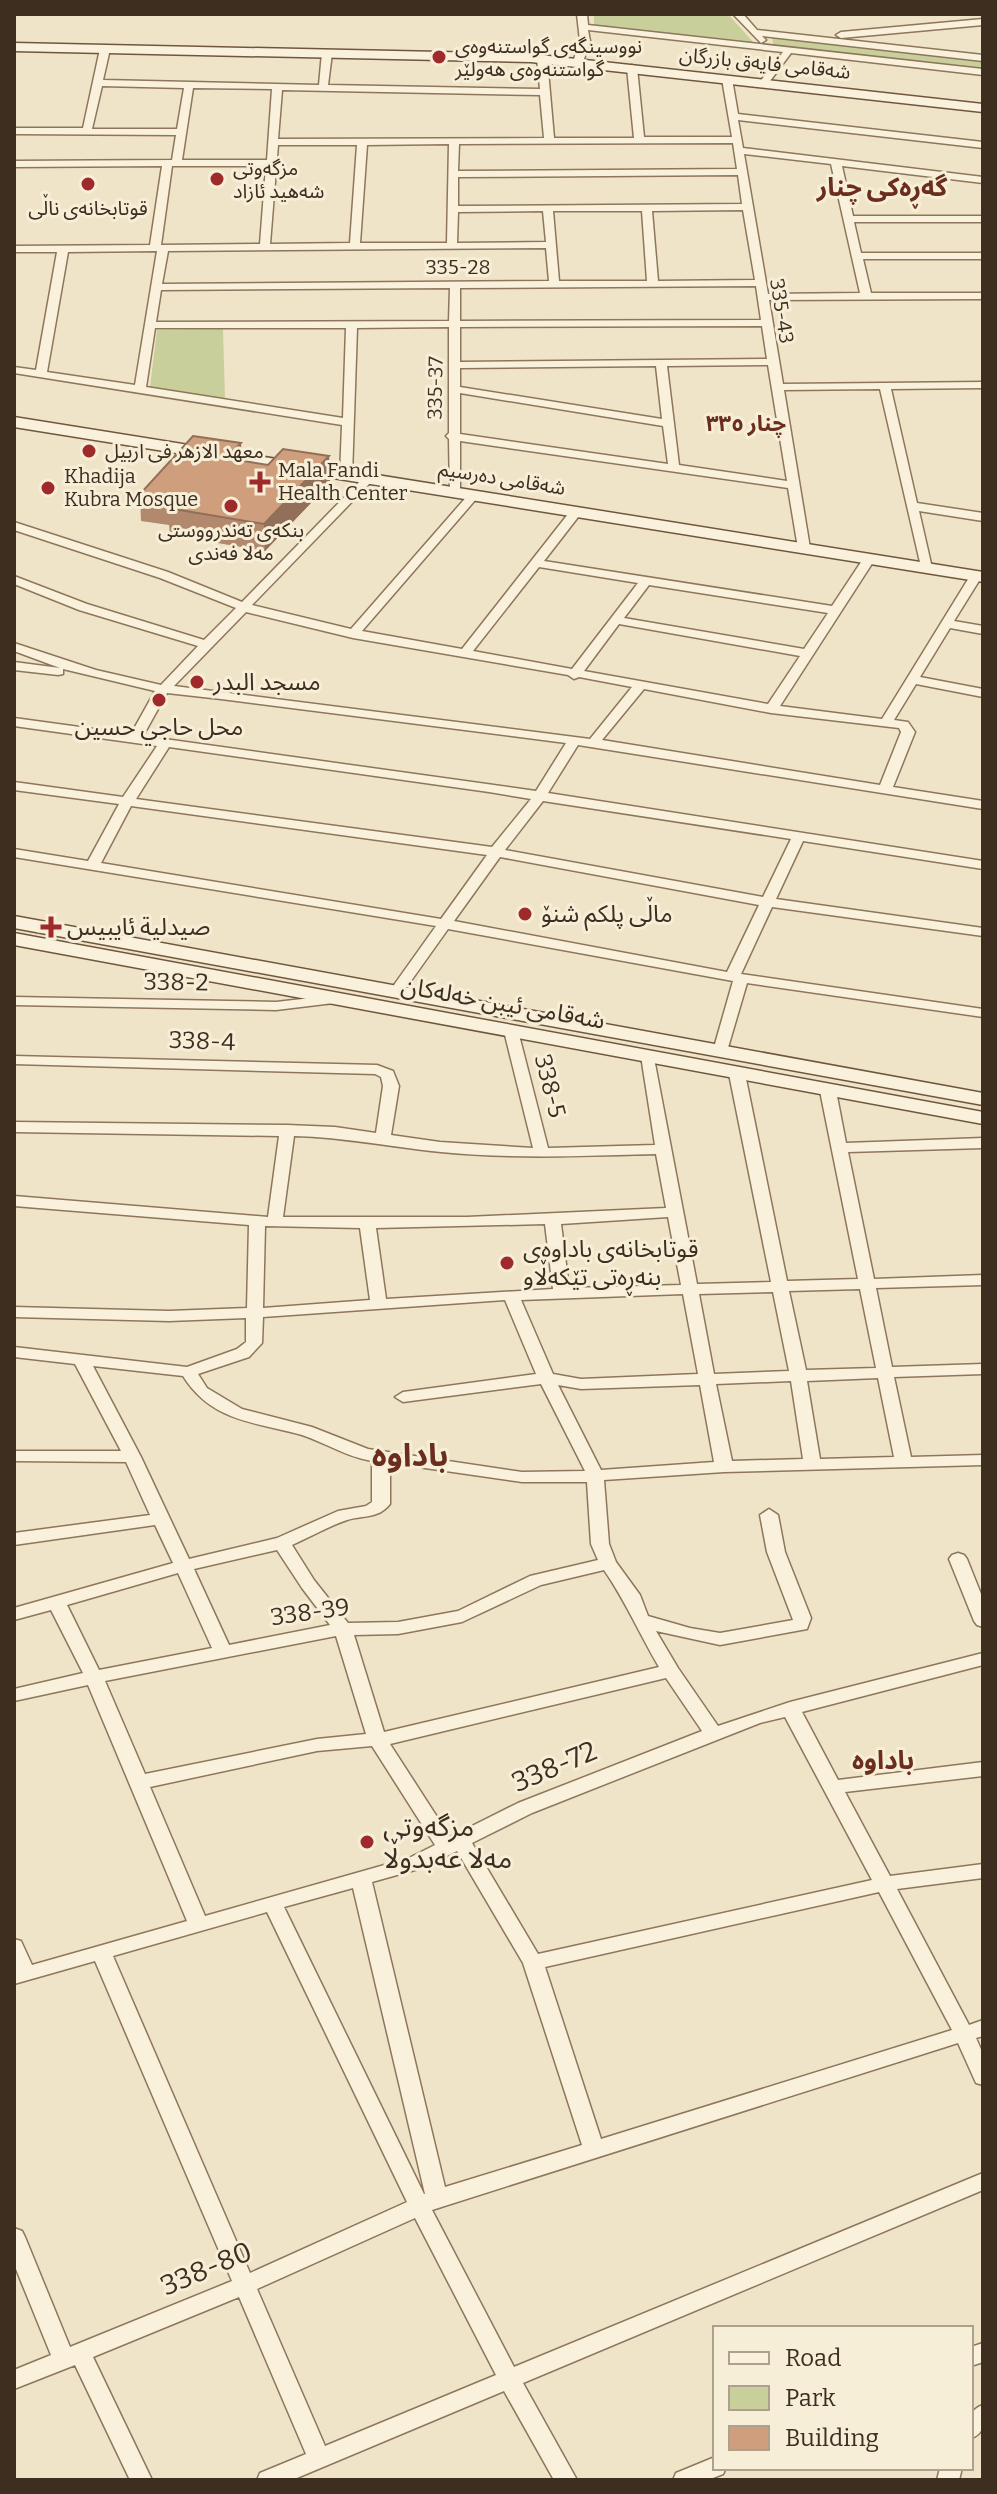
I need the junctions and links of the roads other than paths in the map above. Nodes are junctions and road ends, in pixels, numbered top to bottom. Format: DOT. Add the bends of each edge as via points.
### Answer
graph roads {
  1 [pos="582,14"];
  2 [pos="738,14"];
  3 [pos="983,22"];
  4 [pos="583,27"];
  5 [pos="754,32"];
  6 [pos="807,38"];
  7 [pos="14,47"];
  8 [pos="767,47"];
  9 [pos="105,49"];
  10 [pos="789,50"];
  11 [pos="327,53"];
  12 [pos="983,57"];
  13 [pos="542,59"];
  14 [pos="578,62"];
  15 [pos="632,68"];
  16 [pos="983,72"];
  17 [pos="727,79"];
  18 [pos="96,83"];
  19 [pos="764,83"];
  20 [pos="189,85"];
  21 [pos="277,87"];
  22 [pos="323,88"];
  23 [pos="545,92"];
  24 [pos="983,108"];
  25 [pos="732,116"];
  26 [pos="14,131"];
  27 [pos="87,131"];
  28 [pos="181,132"];
  29 [pos="639,140"];
  30 [pos="362,141"];
  31 [pos="454,141"];
  32 [pos="549,141"];
  33 [pos="273,142"];
  34 [pos="736,145"];
  35 [pos="983,145"];
  36 [pos="271,163"];
  37 [pos="836,163"];
  38 [pos="14,164"];
  39 [pos="172,164"];
  40 [pos="741,172"];
  41 [pos="453,174"];
  42 [pos="983,180"];
  43 [pos="747,207"];
  44 [pos="548,208"];
  45 [pos="647,208"];
  46 [pos="452,209"];
  47 [pos="849,219"];
  48 [pos="983,219"];
  49 [pos="552,245"];
  50 [pos="452,246"];
  51 [pos="265,247"];
  52 [pos="355,247"];
  53 [pos="159,248"];
  54 [pos="14,249"];
  55 [pos="63,249"];
  56 [pos="857,256"];
  57 [pos="983,256"];
  58 [pos="759,283"];
  59 [pos="554,284"];
  60 [pos="653,284"];
  61 [pos="455,285"];
  62 [pos="157,287"];
  63 [pos="866,296"];
  64 [pos="983,296"];
  65 [pos="762,297"];
  66 [pos="766,323"];
  67 [pos="352,324"];
  68 [pos="455,324"];
  69 [pos="150,325"];
  70 [pos="773,362"];
  71 [pos="661,363"];
  72 [pos="454,365"];
  73 [pos="14,370"];
  74 [pos="41,375"];
  75 [pos="983,385"];
  76 [pos="885,386"];
  77 [pos="777,387"];
  78 [pos="140,389"];
  79 [pos="454,389"];
  80 [pos="14,422"];
  81 [pos="348,422"];
  82 [pos="668,423"];
  83 [pos="452,436"];
  84 [pos="674,468"];
  85 [pos="346,476"];
  86 [pos="368,479"];
  87 [pos="793,485"];
  88 [pos="454,493"];
  89 [pos="473,496"];
  90 [pos="911,506"];
  91 [pos="576,512"];
  92 [pos="983,517"];
  93 [pos="14,526"];
  94 [pos="804,548"];
  95 [pos="869,559"];
  96 [pos="534,563"];
  97 [pos="926,568"];
  98 [pos="979,576"];
  99 [pos="14,580"];
  100 [pos="646,580"];
  101 [pos="245,606"];
  102 [pos="835,610"];
  103 [pos="615,620"];
  104 [pos="947,624"];
  105 [pos="983,630"];
  106 [pos="353,634"];
  107 [pos="207,645"];
  108 [pos="14,647"];
  109 [pos="807,653"];
  110 [pos="464,654"];
  111 [pos="14,666"];
  112 [pos="83,674"];
  113 [pos="574,675"];
  114 [pos="913,680"];
  115 [pos="640,686"];
  116 [pos="162,691"];
  117 [pos="983,693"];
  118 [pos="771,709"];
  119 [pos="887,721"];
  120 [pos="14,722"];
  121 [pos="135,739"];
  122 [pos="574,740"];
  123 [pos="165,743"];
  124 [pos="593,743"];
  125 [pos="14,786"];
  126 [pos="885,790"];
  127 [pos="540,796"];
  128 [pos="126,803"];
  129 [pos="983,805"];
  130 [pos="799,836"];
  131 [pos="496,852"];
  132 [pos="14,853"];
  133 [pos="93,864"];
  134 [pos="983,865"];
  135 [pos="766,902"];
  136 [pos="14,922"];
  137 [pos="447,924"];
  138 [pos="983,932"];
  139 [pos="14,939"];
  140 [pos="737,978"];
  141 [pos="396,992"];
  142 [pos="337,999"];
  143 [pos="14,1001"];
  144 [pos="983,1013"];
  145 [pos="511,1031"];
  146 [pos="720,1051"];
  147 [pos="648,1056"];
  148 [pos="14,1060"];
  149 [pos="737,1074"];
  150 [pos="879,1090"];
  151 [pos="828,1091"];
  152 [pos="983,1099"];
  153 [pos="983,1118"];
  154 [pos="14,1127"];
  155 [pos="287,1130"];
  156 [pos="383,1137"];
  157 [pos="983,1143"];
  158 [pos="840,1148"];
  159 [pos="663,1149"];
  160 [pos="542,1153"];
  161 [pos="14,1201"];
  162 [pos="676,1212"];
  163 [pos="266,1221"];
  164 [pos="553,1221"];
  165 [pos="367,1222"];
  166 [pos="983,1280"];
  167 [pos="868,1283"];
  168 [pos="779,1286"];
  169 [pos="689,1290"];
  170 [pos="511,1295"];
  171 [pos="562,1295"];
  172 [pos="379,1304"];
  173 [pos="14,1312"];
  174 [pos="256,1313"];
  175 [pos="14,1352"];
  176 [pos="82,1361"];
  177 [pos="983,1369"];
  178 [pos="885,1371"];
  179 [pos="188,1372"];
  180 [pos="798,1374"];
  181 [pos="546,1378"];
  182 [pos="709,1378"];
  183 [pos="403,1397"];
  184 [pos="381,1455"];
  185 [pos="14,1456"];
  186 [pos="132,1457"];
  187 [pos="983,1460"];
  188 [pos="903,1461"];
  189 [pos="812,1464"];
  190 [pos="724,1467"];
  191 [pos="595,1474"];
  192 [pos="769,1515"];
  193 [pos="161,1519"];
  194 [pos="14,1539"];
  195 [pos="282,1543"];
  196 [pos="958,1559"];
  197 [pos="608,1563"];
  198 [pos="182,1566"];
  199 [pos="56,1602"];
  200 [pos="14,1614"];
  201 [pos="641,1620"];
  202 [pos="983,1621"];
  203 [pos="343,1629"];
  204 [pos="223,1651"];
  205 [pos="983,1659"];
  206 [pos="670,1671"];
  207 [pos="94,1677"];
  208 [pos="14,1695"];
  209 [pos="790,1708"];
  210 [pos="713,1733"];
  211 [pos="376,1737"];
  212 [pos="983,1769"];
  213 [pos="140,1782"];
  214 [pos="833,1787"];
  215 [pos="454,1844"];
  216 [pos="983,1871"];
  217 [pos="361,1878"];
  218 [pos="884,1884"];
  219 [pos="272,1902"];
  220 [pos="198,1923"];
  221 [pos="14,1946"];
  222 [pos="101,1951"];
  223 [pos="533,1962"];
  224 [pos="20,1975"];
  225 [pos="974,2031"];
  226 [pos="983,2077"];
  227 [pos="594,2149"];
  228 [pos="983,2181"];
  229 [pos="428,2202"];
  230 [pos="14,2237"];
  231 [pos="245,2285"];
  232 [pos="72,2356"];
  233 [pos="14,2380"];
  234 [pos="508,2381"];
  235 [pos="319,2458"];
  236 [pos="713,2468"];
  237 [pos="141,2480"];
  238 [pos="268,2480"];
  239 [pos="566,2480"];
  240 [pos="684,2480"];
  1 -- 4 [label="street"];
  2 -- 5 [label="street"];
  3 -- 6 [label="street"];
  4 -- 8 [label="street"];
  4 -- 14 [label="street" via="584,51"];
  5 -- 6 [label="street"];
  5 -- 8 [label="street"];
  6 -- 12 [label="street"];
  7 -- 9 [label="street, شەقامی فایەق بازرگان"];
  8 -- 10 [label="street"];
  9 -- 11 [label="street, شەقامی فایەق بازرگان"];
  9 -- 18 [label="street"];
  10 -- 16 [label="street"];
  10 -- 19 [label="street"];
  11 -- 13 [label="street, شەقامی فایەق بازرگان"];
  11 -- 22 [label="street"];
  13 -- 14 [label="street, شەقامی فایەق بازرگان"];
  13 -- 23 [label="street"];
  14 -- 15 [label="street, شەقامی فایەق بازرگان"];
  15 -- 17 [label="street, شەقامی فایەق بازرگان"];
  15 -- 29 [label="street"];
  17 -- 19 [label="street, شەقامی فایەق بازرگان"];
  17 -- 25 [label="street, 335-43"];
  18 -- 20 [label="street"];
  18 -- 27 [label="street"];
  19 -- 24 [label="street, شەقامی فایەق بازرگان"];
  20 -- 21 [label="street"];
  20 -- 28 [label="street"];
  21 -- 22 [label="street"];
  21 -- 33 [label="street"];
  22 -- 23 [label="street"];
  23 -- 32 [label="street"];
  25 -- 34 [label="street, 335-43"];
  25 -- 35 [label="street"];
  26 -- 27 [label="street"];
  27 -- 28 [label="street"];
  28 -- 39 [label="street"];
  29 -- 32 [label="street"];
  29 -- 34 [label="street"];
  30 -- 31 [label="street"];
  30 -- 33 [label="street"];
  30 -- 52 [label="street"];
  31 -- 32 [label="street"];
  31 -- 41 [label="street"];
  33 -- 36 [label="street"];
  34 -- 37 [label="street"];
  34 -- 40 [label="street, 335-43"];
  36 -- 39 [label="street"];
  36 -- 51 [label="street"];
  37 -- 42 [label="street"];
  37 -- 47 [label="street"];
  38 -- 39 [label="street"];
  39 -- 53 [label="street"];
  40 -- 41 [label="street"];
  40 -- 43 [label="street, 335-43"];
  41 -- 46 [label="street"];
  43 -- 45 [label="street"];
  43 -- 58 [label="street, 335-43"];
  44 -- 45 [label="street"];
  44 -- 46 [label="street"];
  44 -- 49 [label="street"];
  45 -- 60 [label="street"];
  46 -- 50 [label="street"];
  47 -- 48 [label="street"];
  47 -- 56 [label="street"];
  49 -- 50 [label="street"];
  49 -- 59 [label="street"];
  50 -- 52 [label="street"];
  51 -- 52 [label="street"];
  51 -- 53 [label="street"];
  53 -- 55 [label="street"];
  53 -- 62 [label="street"];
  54 -- 55 [label="street"];
  55 -- 74 [label="street"];
  56 -- 57 [label="street"];
  56 -- 63 [label="street"];
  58 -- 60 [label="street, 335-28"];
  58 -- 65 [label="street, 335-43"];
  59 -- 60 [label="street, 335-28"];
  59 -- 61 [label="street, 335-28"];
  61 -- 62 [label="street, 335-28"];
  61 -- 68 [label="street, 335-37"];
  62 -- 69 [label="street"];
  63 -- 64 [label="street"];
  63 -- 65 [label="street"];
  65 -- 66 [label="street, 335-43"];
  66 -- 68 [label="street"];
  66 -- 70 [label="street, 335-43"];
  67 -- 68 [label="street"];
  67 -- 69 [label="street"];
  67 -- 81 [label="street"];
  68 -- 72 [label="street, 335-37"];
  69 -- 78 [label="street"];
  70 -- 71 [label="street"];
  70 -- 77 [label="street, 335-43"];
  71 -- 72 [label="street"];
  71 -- 82 [label="street"];
  72 -- 79 [label="street, 335-37"];
  73 -- 74 [label="street"];
  74 -- 78 [label="street"];
  75 -- 76 [label="street"];
  76 -- 77 [label="street"];
  76 -- 90 [label="street"];
  77 -- 87 [label="street, 335-43"];
  78 -- 81 [label="street"];
  79 -- 82 [label="street"];
  79 -- 83 [label="street, 335-37"];
  80 -- 85 [label="street, شەقامی دەرسیم"];
  81 -- 85 [label="street"];
  82 -- 84 [label="street"];
  83 -- 84 [label="street"];
  83 -- 88 [label="street, 335-37"];
  84 -- 87 [label="street"];
  85 -- 86 [label="street, شەقامی دەرسیم"];
  86 -- 88 [label="street, شەقامی دەرسیم"];
  86 -- 101 [label="street"];
  87 -- 94 [label="street, 335-43"];
  88 -- 89 [label="street, شەقامی دەرسیم"];
  89 -- 91 [label="street, شەقامی دەرسیم"];
  89 -- 106 [label="street"];
  90 -- 92 [label="street"];
  90 -- 97 [label="street"];
  91 -- 94 [label="street, شەقامی دەرسیم"];
  91 -- 96 [label="street"];
  93 -- 101 [label="street"];
  94 -- 95 [label="street, شەقامی دەرسیم"];
  95 -- 97 [label="street, شەقامی دەرسیم"];
  95 -- 102 [label="street"];
  96 -- 100 [label="street"];
  96 -- 110 [label="street"];
  97 -- 98 [label="street, شەقامی دەرسیم"];
  98 -- 104 [label="street"];
  99 -- 107 [label="street"];
  100 -- 102 [label="street"];
  100 -- 103 [label="street"];
  101 -- 106 [label="street"];
  101 -- 107 [label="street"];
  102 -- 109 [label="street"];
  103 -- 109 [label="street"];
  103 -- 113 [label="street"];
  104 -- 105 [label="street"];
  104 -- 114 [label="street"];
  106 -- 110 [label="street"];
  107 -- 116 [label="street"];
  108 -- 112 [label="street"];
  109 -- 118 [label="street"];
  110 -- 113 [label="street"];
  111 -- 112 [label="street"];
  112 -- 116 [label="street"];
  113 -- 115 [label="street"];
  114 -- 117 [label="street"];
  114 -- 119 [label="street"];
  115 -- 118 [label="street"];
  115 -- 124 [label="street"];
  116 -- 121 [label="street"];
  116 -- 122 [label="street"];
  118 -- 119 [label="street"];
  119 -- 126 [label="street" via="908,732"];
  120 -- 121 [label="street"];
  121 -- 123 [label="street"];
  122 -- 124 [label="street"];
  122 -- 127 [label="street"];
  123 -- 127 [label="street"];
  123 -- 128 [label="street"];
  124 -- 126 [label="street"];
  125 -- 128 [label="street"];
  126 -- 129 [label="street"];
  127 -- 130 [label="street"];
  127 -- 131 [label="street"];
  128 -- 131 [label="street"];
  128 -- 133 [label="street"];
  130 -- 134 [label="street"];
  130 -- 135 [label="street"];
  131 -- 135 [label="street"];
  131 -- 137 [label="street"];
  132 -- 133 [label="street"];
  133 -- 137 [label="street"];
  135 -- 138 [label="street"];
  135 -- 140 [label="street"];
  136 -- 141 [label="street, شەقامی ئیبن خەلەکان"];
  137 -- 140 [label="street"];
  137 -- 141 [label="street"];
  139 -- 142 [label="street, شەقامی ئیبن خەلەکان"];
  140 -- 144 [label="street"];
  140 -- 146 [label="street"];
  141 -- 146 [label="street, شەقامی ئیبن خەلەکان"];
  142 -- 143 [label="street, 338-2" via="276,1006"];
  142 -- 145 [label="street, شەقامی ئیبن خەلەکان"];
  145 -- 147 [label="street, شەقامی ئیبن خەلەکان"];
  145 -- 160 [label="street, 338-5"];
  146 -- 150 [label="street, شەقامی ئیبن خەلەکان"];
  147 -- 149 [label="street, شەقامی ئیبن خەلەکان"];
  147 -- 159 [label="street"];
  148 -- 156 [label="street, 338-4" via="377,1070 388,1074 391,1086"];
  149 -- 151 [label="street, شەقامی ئیبن خەلەکان"];
  149 -- 168 [label="street"];
  150 -- 151 [label="street, شەقامی ئیبن خەلەکان"];
  150 -- 152 [label="street, شەقامی ئیبن خەلەکان"];
  150 -- 153 [label="street, شەقامی ئیبن خەلەکان"];
  151 -- 158 [label="street"];
  154 -- 155 [label="street"];
  155 -- 156 [label="street"];
  155 -- 163 [label="street"];
  156 -- 160 [label="street" via="440,1147"];
  157 -- 158 [label="street"];
  158 -- 167 [label="street"];
  159 -- 160 [label="street"];
  159 -- 162 [label="street"];
  161 -- 163 [label="street"];
  162 -- 164 [label="street"];
  162 -- 169 [label="street"];
  163 -- 165 [label="street"];
  163 -- 174 [label="street"];
  164 -- 165 [label="street"];
  164 -- 171 [label="street"];
  165 -- 172 [label="street"];
  166 -- 167 [label="street"];
  167 -- 168 [label="street"];
  167 -- 178 [label="street"];
  168 -- 169 [label="street"];
  168 -- 180 [label="street"];
  169 -- 171 [label="street"];
  169 -- 182 [label="street"];
  170 -- 171 [label="street"];
  170 -- 172 [label="street"];
  170 -- 181 [label="street"];
  172 -- 174 [label="street"];
  173 -- 174 [label="street"];
  174 -- 179 [label="street" via="250,1349"];
  175 -- 176 [label="street"];
  176 -- 179 [label="street"];
  176 -- 186 [label="street"];
  177 -- 178 [label="street"];
  178 -- 180 [label="street"];
  178 -- 188 [label="street"];
  179 -- 184 [label="street" via="201,1392 236,1413"];
  180 -- 182 [label="street"];
  180 -- 189 [label="street"];
  181 -- 182 [label="street" via="581,1384"];
  181 -- 183 [label="street"];
  181 -- 191 [label="street"];
  182 -- 190 [label="street"];
  184 -- 191 [label="street" via="522,1477"];
  184 -- 195 [label="street" via="381,1504"];
  185 -- 186 [label="street"];
  186 -- 193 [label="street"];
  187 -- 188 [label="street"];
  188 -- 189 [label="street"];
  189 -- 190 [label="street"];
  190 -- 191 [label="street"];
  191 -- 197 [label="street" via="600,1544"];
  192 -- 201 [label="street" via="801,1625 720,1639"];
  193 -- 194 [label="street"];
  193 -- 198 [label="street"];
  195 -- 198 [label="street"];
  195 -- 203 [label="street"];
  196 -- 202 [label="street"];
  197 -- 201 [label="street"];
  197 -- 203 [label="street, 338-39" via="536,1580 462,1616 398,1628"];
  198 -- 199 [label="street"];
  198 -- 204 [label="street"];
  199 -- 200 [label="street"];
  199 -- 207 [label="street"];
  201 -- 206 [label="street"];
  203 -- 204 [label="street, 338-39"];
  203 -- 211 [label="street"];
  204 -- 207 [label="street, 338-39"];
  205 -- 209 [label="street, 338-72"];
  206 -- 210 [label="street"];
  206 -- 211 [label="street" via="398,1737"];
  207 -- 208 [label="street, 338-39"];
  207 -- 213 [label="street"];
  209 -- 210 [label="street, 338-72"];
  209 -- 214 [label="street"];
  210 -- 215 [label="street, 338-72" via="525,1808"];
  211 -- 213 [label="street"];
  211 -- 215 [label="street"];
  212 -- 214 [label="street"];
  213 -- 220 [label="street"];
  214 -- 218 [label="street"];
  215 -- 217 [label="street, 338-72" via="415,1863"];
  215 -- 223 [label="street"];
  216 -- 218 [label="street"];
  217 -- 219 [label="street, 338-72"];
  217 -- 229 [label="street"];
  218 -- 223 [label="street"];
  218 -- 225 [label="street"];
  219 -- 220 [label="street, 338-72"];
  219 -- 229 [label="street"];
  220 -- 222 [label="street, 338-72"];
  221 -- 224 [label="street"];
  222 -- 224 [label="street, 338-72"];
  222 -- 231 [label="street"];
  223 -- 227 [label="street"];
  225 -- 226 [label="street"];
  225 -- 227 [label="street, 338-80"];
  227 -- 229 [label="street, 338-80"];
  228 -- 234 [label="street"];
  229 -- 231 [label="street, 338-80"];
  229 -- 234 [label="street"];
  230 -- 232 [label="street"];
  231 -- 232 [label="street, 338-80"];
  231 -- 235 [label="street"];
  232 -- 233 [label="street, 338-80"];
  232 -- 237 [label="street"];
  234 -- 235 [label="street"];
  234 -- 239 [label="street"];
  235 -- 238 [label="street"];
  236 -- 240 [label="street"];
}
